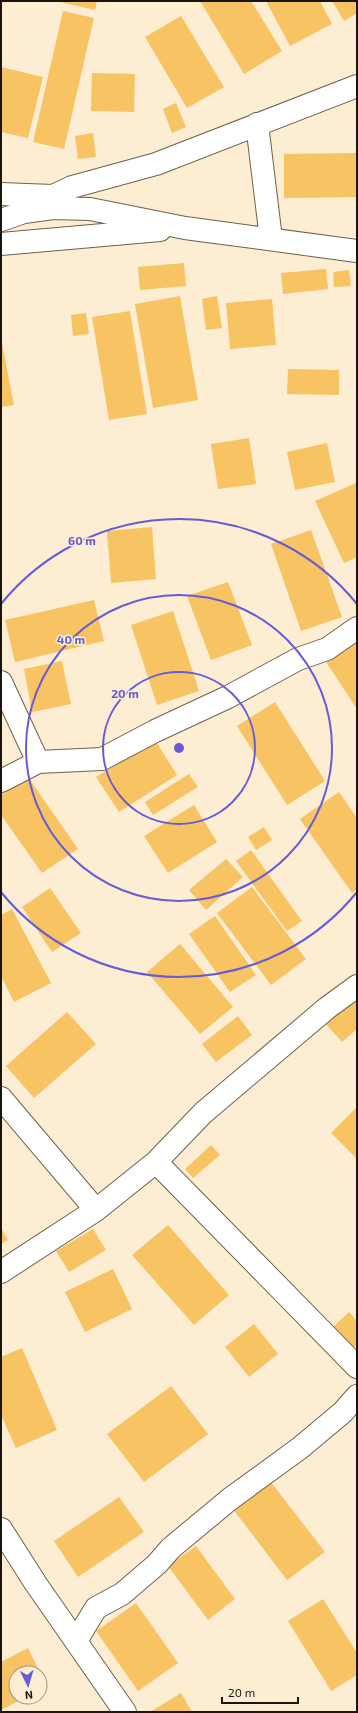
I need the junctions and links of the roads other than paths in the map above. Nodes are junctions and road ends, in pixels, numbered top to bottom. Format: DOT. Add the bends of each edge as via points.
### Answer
graph roads {
  1 [pos="357,86"];
  2 [pos="256,124"];
  3 [pos="1,194"];
  4 [pos="53,202"];
  5 [pos="1,220"];
  6 [pos="185,228"];
  7 [pos="271,239"];
  8 [pos="1,244"];
  9 [pos="357,251"];
  10 [pos="357,628"];
  11 [pos="1,682"];
  12 [pos="38,762"];
  13 [pos="1,781"];
  14 [pos="357,986"];
  15 [pos="1,1098"];
  16 [pos="156,1162"];
  17 [pos="96,1210"];
  18 [pos="1,1272"];
  19 [pos="357,1367"];
  20 [pos="357,1396"];
  21 [pos="1,1529"];
  22 [pos="76,1641"];
  23 [pos="125,1712"];
  1 -- 2 [label="street"];
  2 -- 4 [label="street" via="156,164 72,187"];
  2 -- 7 [label="street"];
  3 -- 4 [label="street"];
  4 -- 5 [label="street"];
  4 -- 6 [label="street"];
  6 -- 7 [label="street"];
  6 -- 8 [label="street"];
  7 -- 9 [label="street"];
  10 -- 12 [label="street" via="328,649 298,659 228,697 102,759"];
  11 -- 12 [label="street"];
  12 -- 13 [label="street"];
  14 -- 16 [label="street" via="327,1008 203,1113"];
  15 -- 17 [label="street"];
  16 -- 17 [label="street"];
  16 -- 19 [label="street"];
  17 -- 18 [label="street"];
  20 -- 22 [label="street" via="343,1412 300,1448 230,1499 171,1548 157,1564 122,1594 96,1608"];
  21 -- 22 [label="street"];
  22 -- 23 [label="street"];
}
